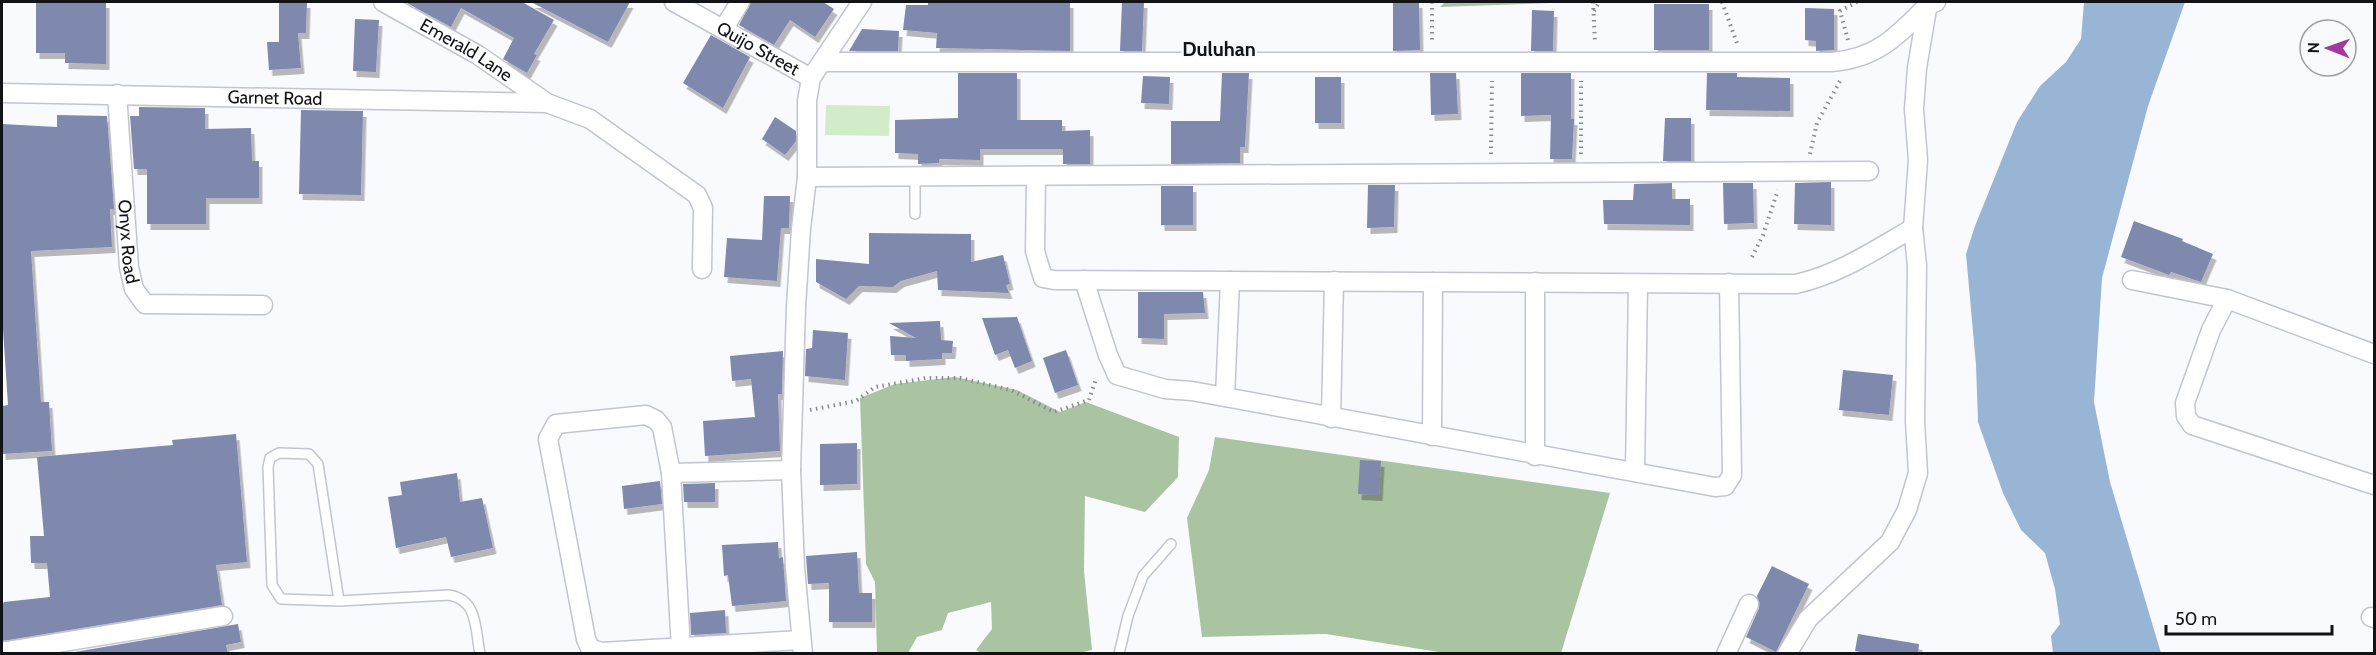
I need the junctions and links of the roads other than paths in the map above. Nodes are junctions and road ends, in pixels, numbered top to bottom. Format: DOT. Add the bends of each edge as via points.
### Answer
graph roads {
  1 [pos="383,2"];
  2 [pos="674,2"];
  3 [pos="740,2"];
  4 [pos="862,2"];
  5 [pos="1930,3"];
  6 [pos="724,28"];
  7 [pos="822,62"];
  8 [pos="811,78"];
  9 [pos="2,93"];
  10 [pos="117,94"];
  11 [pos="547,103"];
  12 [pos="1869,171"];
  13 [pos="915,176"];
  14 [pos="1036,176"];
  15 [pos="807,177"];
  16 [pos="915,214"];
  17 [pos="1913,228"];
  18 [pos="702,269"];
  19 [pos="1084,280"];
  20 [pos="2132,280"];
  21 [pos="1230,281"];
  22 [pos="1334,281"];
  23 [pos="1433,282"];
  24 [pos="1535,282"];
  25 [pos="1729,283"];
  26 [pos="1638,285"];
  27 [pos="2227,299"];
  28 [pos="263,305"];
  29 [pos="2374,354"];
  30 [pos="1225,397"];
  31 [pos="1331,418"];
  32 [pos="1432,436"];
  33 [pos="1535,456"];
  34 [pos="790,470"];
  35 [pos="671,472"];
  36 [pos="1635,472"];
  37 [pos="2374,485"];
  38 [pos="1171,544"];
  39 [pos="339,601"];
  40 [pos="1749,604"];
  41 [pos="223,616"];
  42 [pos="802,647"];
  43 [pos="681,649"];
  44 [pos="2,652"];
  45 [pos="480,654"];
  46 [pos="1119,654"];
  47 [pos="1726,654"];
  48 [pos="1787,654"];
  1 -- 11 [label="street, Emerald Lane" via="478,55"];
  2 -- 6 [label="street, Quijo Street"];
  3 -- 6 [label="street"];
  4 -- 7 [label="street"];
  5 -- 7 [label="street" via="1889,44 1854,60"];
  5 -- 17 [label="street" via="1917,68 1914,109 1918,160"];
  6 -- 8 [label="street, Quijo Street"];
  7 -- 8 [label="street"];
  8 -- 15 [label="street" via="807,101"];
  9 -- 10 [label="street, Garnet Road"];
  10 -- 11 [label="street, Garnet Road"];
  10 -- 28 [label="street, Onyx Road" via="129,267 139,297 145,304"];
  11 -- 18 [label="street" via="590,118 697,195 703,208"];
  12 -- 14 [label="street"];
  13 -- 14 [label="street"];
  13 -- 15 [label="street"];
  13 -- 16 [label="lane"];
  14 -- 19 [label="street" via="1035,251 1039,271 1043,278"];
  15 -- 34 [label="street" via="800,240"];
  17 -- 25 [label="street" via="1820,279 1796,284"];
  17 -- 48 [label="street" via="1917,265 1918,473 1907,510 1890,543 1808,619"];
  19 -- 21 [label="street"];
  19 -- 30 [label="street" via="1117,375 1165,389"];
  20 -- 27 [label="street"];
  21 -- 22 [label="street"];
  21 -- 30 [label="street"];
  22 -- 23 [label="street"];
  22 -- 31 [label="street"];
  23 -- 24 [label="street"];
  23 -- 32 [label="street"];
  24 -- 26 [label="street"];
  24 -- 33 [label="street"];
  25 -- 26 [label="street"];
  25 -- 36 [label="street" via="1732,475 1725,486 1715,488"];
  26 -- 36 [label="street"];
  27 -- 29 [label="street"];
  27 -- 37 [label="street" via="2211,330 2185,403 2192,425"];
  30 -- 31 [label="street"];
  31 -- 32 [label="street"];
  32 -- 33 [label="street"];
  33 -- 36 [label="street"];
  34 -- 35 [label="street"];
  34 -- 42 [label="street"];
  35 -- 43 [label="street"];
  35 -- 43 [label="street" via="662,427 646,415 556,424 550,430 548,439 590,648 601,652"];
  38 -- 46 [label="lane" via="1143,576"];
  39 -- 39 [label="lane" via="281,599 272,585 268,467 270,458 279,453 309,454 318,464"];
  39 -- 45 [label="lane" via="460,597 470,605"];
  40 -- 47 [label="street"];
  41 -- 44 [label="street"];
  42 -- 43 [label="street"];
}
